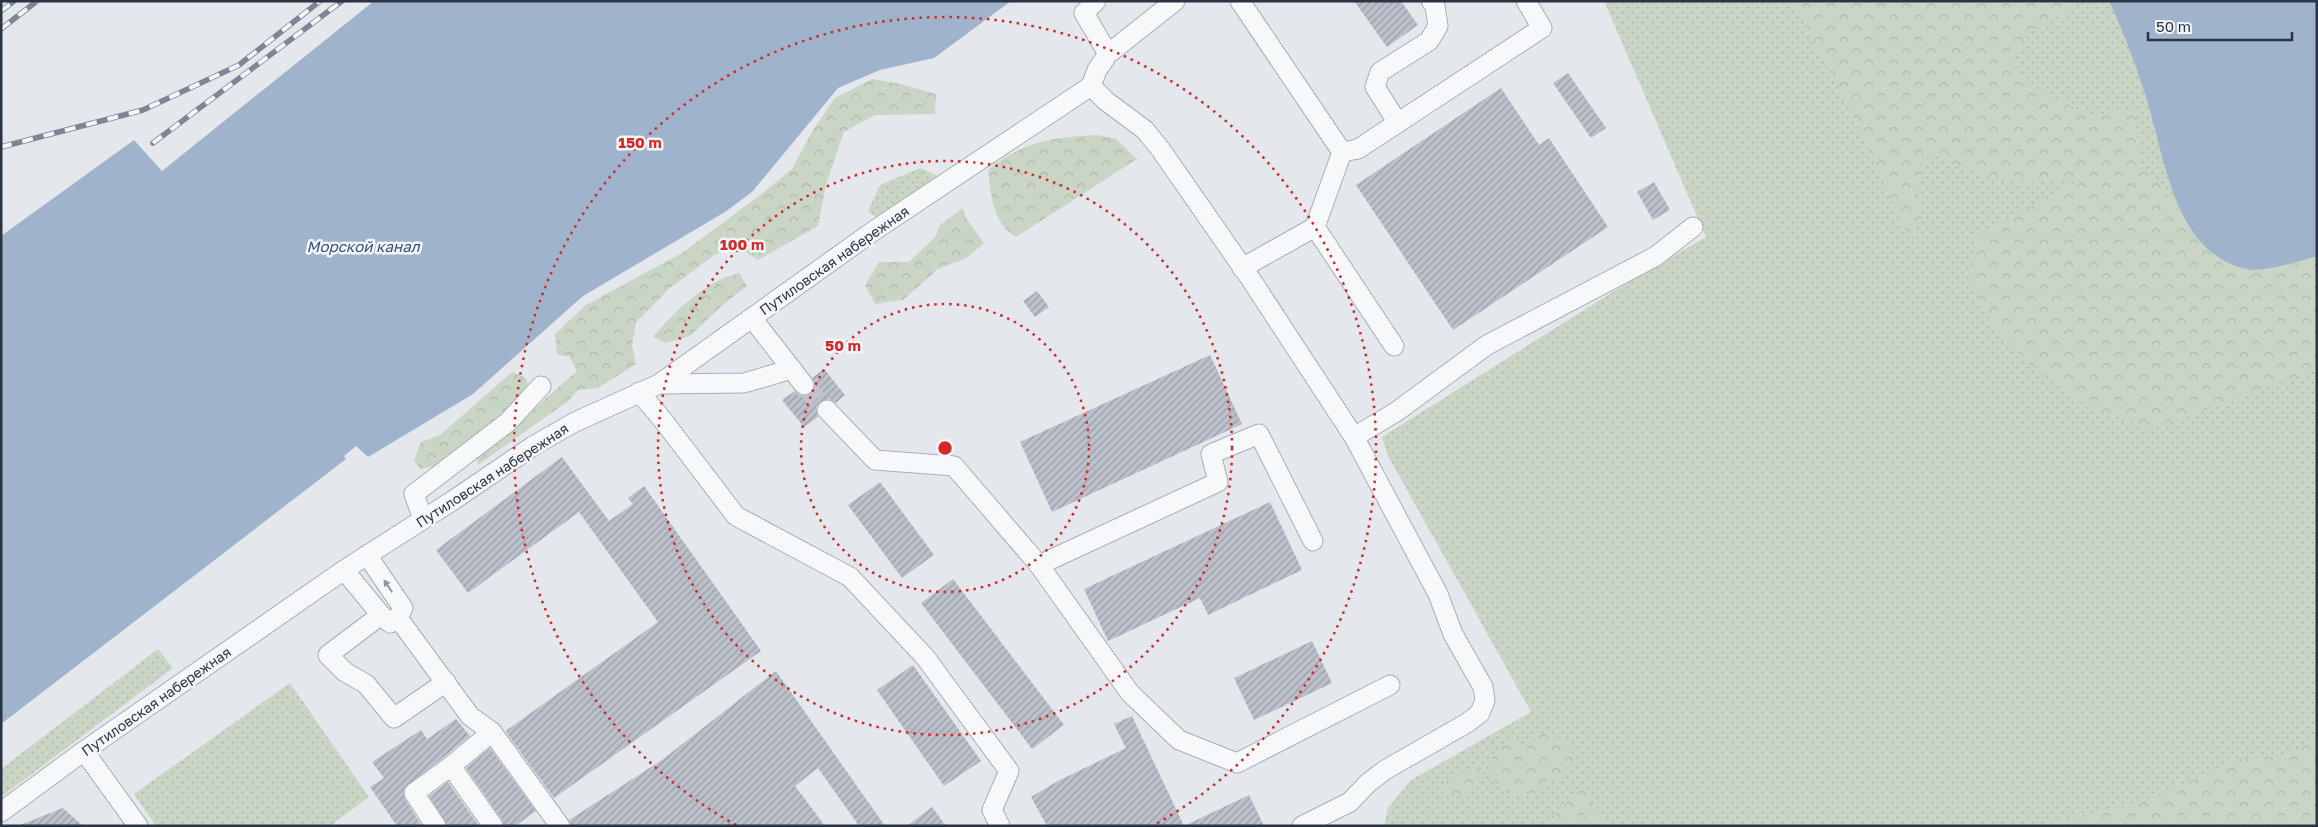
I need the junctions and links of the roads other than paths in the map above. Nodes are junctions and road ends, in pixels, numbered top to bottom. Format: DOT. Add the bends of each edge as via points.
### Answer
graph roads {
  1 [pos="1096,1"];
  2 [pos="1175,1"];
  3 [pos="1240,1"];
  4 [pos="1431,1"];
  5 [pos="1526,1"];
  6 [pos="1108,54"];
  7 [pos="1090,86"];
  8 [pos="1398,123"];
  9 [pos="1342,152"];
  10 [pos="1693,227"];
  11 [pos="1315,228"];
  12 [pos="1242,268"];
  13 [pos="752,318"];
  14 [pos="1394,346"];
  15 [pos="792,369"];
  16 [pos="659,384"];
  17 [pos="804,385"];
  18 [pos="541,386"];
  19 [pos="639,392"];
  20 [pos="827,410"];
  21 [pos="1354,437"];
  22 [pos="423,520"];
  23 [pos="1313,541"];
  24 [pos="367,555"];
  25 [pos="1039,565"];
  26 [pos="344,570"];
  27 [pos="389,617"];
  28 [pos="446,682"];
  29 [pos="1390,685"];
  30 [pos="492,732"];
  31 [pos="84,751"];
  32 [pos="451,766"];
  33 [pos="1,812"];
  34 [pos="129,822"];
  35 [pos="436,826"];
  36 [pos="493,826"];
  37 [pos="560,826"];
  38 [pos="1000,826"];
  39 [pos="1302,826"];
  1 -- 6 [label="street" via="1084,14"];
  2 -- 6 [label="street"];
  3 -- 9 [label="street"];
  4 -- 8 [label="street" via="1435,6 1438,26 1429,41 1380,72 1375,87"];
  5 -- 8 [label="street" via="1542,28"];
  6 -- 7 [label="street"];
  7 -- 12 [label="street" via="1145,130 1156,143"];
  7 -- 13 [label="street, Путиловская набережная" via="872,232"];
  8 -- 9 [label="street" via="1358,149"];
  9 -- 11 [label="street"];
  10 -- 21 [label="street" via="1656,256 1487,345 1396,412"];
  11 -- 12 [label="street"];
  11 -- 14 [label="street"];
  12 -- 21 [label="street"];
  13 -- 15 [label="street"];
  13 -- 16 [label="street, Путиловская набережная"];
  15 -- 16 [label="street" via="744,382"];
  15 -- 17 [label="street"];
  16 -- 19 [label="street, Путиловская набережная"];
  18 -- 22 [label="street" via="508,422 414,494"];
  19 -- 22 [label="street, Путиловская набережная" via="533,446"];
  19 -- 38 [label="street" via="736,516 850,577 925,657 1009,771 992,810"];
  20 -- 25 [label="street" via="875,460 954,466"];
  21 -- 39 [label="street" via="1438,594 1453,634 1483,687 1485,700 1480,713 1467,723 1385,770 1350,802"];
  22 -- 24 [label="street, Путиловская набережная"];
  23 -- 25 [label="street" via="1259,434 1211,454 1218,482"];
  24 -- 26 [label="street, Путиловская набережная"];
  27 -- 24 [label="street, one-way" via="403,608"];
  25 -- 29 [label="street" via="1130,694 1179,740 1237,763"];
  26 -- 27 [label="street"];
  26 -- 31 [label="street, Путиловская набережная"];
  27 -- 28 [label="street"];
  27 -- 28 [label="street" via="328,655 346,672 366,684 394,718"];
  28 -- 30 [label="street" via="470,716"];
  30 -- 32 [label="street"];
  30 -- 37 [label="street"];
  31 -- 33 [label="street, Путиловская набережная"];
  31 -- 34 [label="street"];
  32 -- 35 [label="street" via="414,793"];
  32 -- 36 [label="street"];
}
